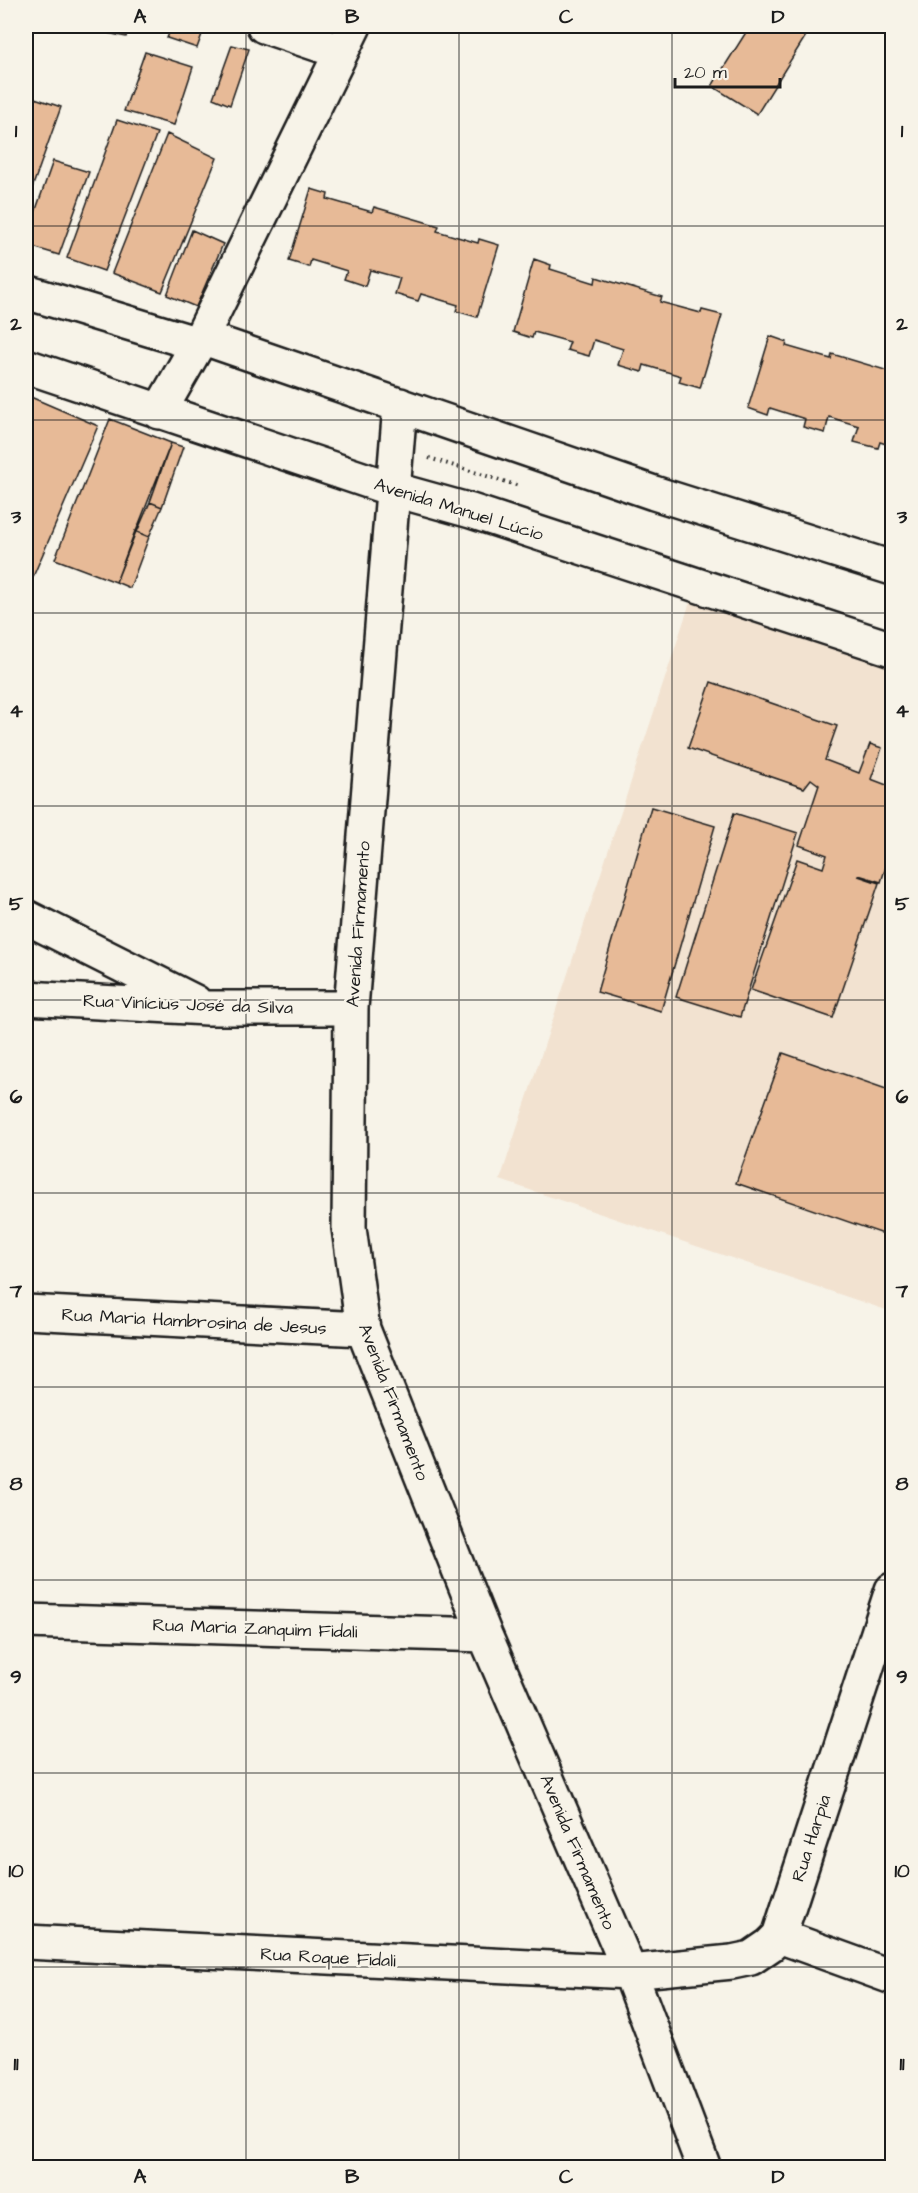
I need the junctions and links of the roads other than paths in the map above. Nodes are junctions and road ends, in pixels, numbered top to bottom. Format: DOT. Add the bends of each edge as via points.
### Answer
graph roads {
  1 [pos="264,26"];
  2 [pos="347,39"];
  3 [pos="26,292"];
  4 [pos="199,341"];
  5 [pos="26,366"];
  6 [pos="400,405"];
  7 [pos="159,412"];
  8 [pos="392,489"];
  9 [pos="892,568"];
  10 [pos="892,649"];
  11 [pos="26,917"];
  12 [pos="26,998"];
  13 [pos="207,1008"];
  14 [pos="351,1008"];
  15 [pos="26,1312"];
  16 [pos="363,1329"];
  17 [pos="892,1590"];
  18 [pos="26,1621"];
  19 [pos="485,1635"];
  20 [pos="779,1936"];
  21 [pos="26,1942"];
  22 [pos="630,1972"];
  23 [pos="892,1977"];
  24 [pos="704,2168"];
  1 -- 2 [label="street"];
  2 -- 4 [label="street"];
  3 -- 4 [label="street"];
  4 -- 6 [label="street"];
  4 -- 7 [label="street"];
  5 -- 7 [label="street, Avenida Manuel Lúcio"];
  6 -- 8 [label="street, Avenida Firmamento"];
  6 -- 9 [label="street" via="654,493"];
  7 -- 8 [label="street, Avenida Manuel Lúcio"];
  8 -- 10 [label="street, Avenida Manuel Lúcio" via="471,511"];
  8 -- 14 [label="street, Avenida Firmamento"];
  11 -- 13 [label="street"];
  12 -- 13 [label="street, Rua Vinícius José da Silva"];
  13 -- 14 [label="street, Rua Vinícius José da Silva"];
  14 -- 16 [label="street, Avenida Firmamento" via="349,1228"];
  15 -- 16 [label="street, Rua Maria Hambrosina de Jesus"];
  16 -- 19 [label="street, Avenida Firmamento"];
  17 -- 20 [label="street, Rua Harpia"];
  18 -- 19 [label="street, Rua Maria Zanquim Fidali"];
  19 -- 22 [label="street, Avenida Firmamento"];
  20 -- 22 [label="street" via="751,1958"];
  20 -- 23 [label="street"];
  21 -- 22 [label="street, Rua Roque Fidali"];
  22 -- 24 [label="street, Avenida Firmamento"];
}
